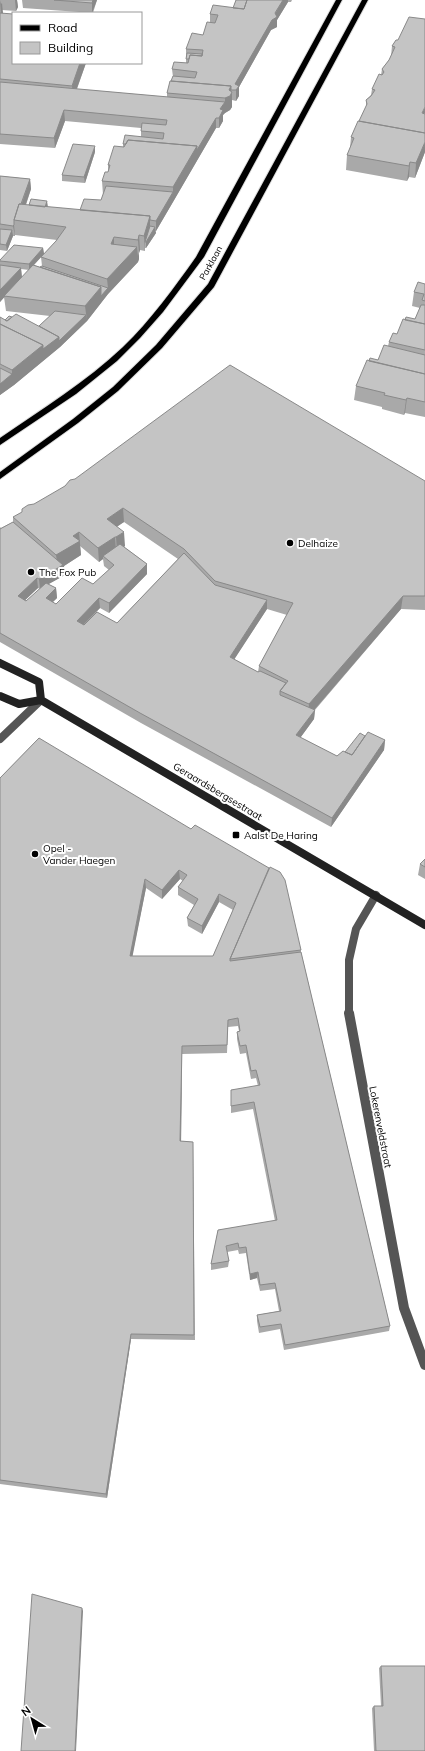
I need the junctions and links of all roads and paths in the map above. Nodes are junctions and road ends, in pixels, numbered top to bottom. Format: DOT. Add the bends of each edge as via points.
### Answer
graph roads {
  1 [pos="339,0"];
  2 [pos="365,0"];
  3 [pos="0,442"];
  4 [pos="0,476"];
  5 [pos="0,663"];
  6 [pos="0,696"];
  7 [pos="41,700"];
  8 [pos="0,739"];
  9 [pos="376,895"];
  10 [pos="425,925"];
  11 [pos="425,1365"];
  1 -- 3 [label="main road, Parklaan" via="200,256 180,286 114,359 65,398"];
  2 -- 4 [label="main road, Parklaan" via="211,285 186,317 146,360 100,402"];
  5 -- 7 [label="main road" via="39,682"];
  6 -- 7 [label="main road" via="19,704"];
  7 -- 8 [label="street"];
  7 -- 9 [label="main road, Geraardsbergsestraat"];
  9 -- 10 [label="main road, Geraardsbergsestraat"];
  9 -- 11 [label="street, Lokerenveldstraat" via="356,929 349,960 349,1017 404,1308"];
}
